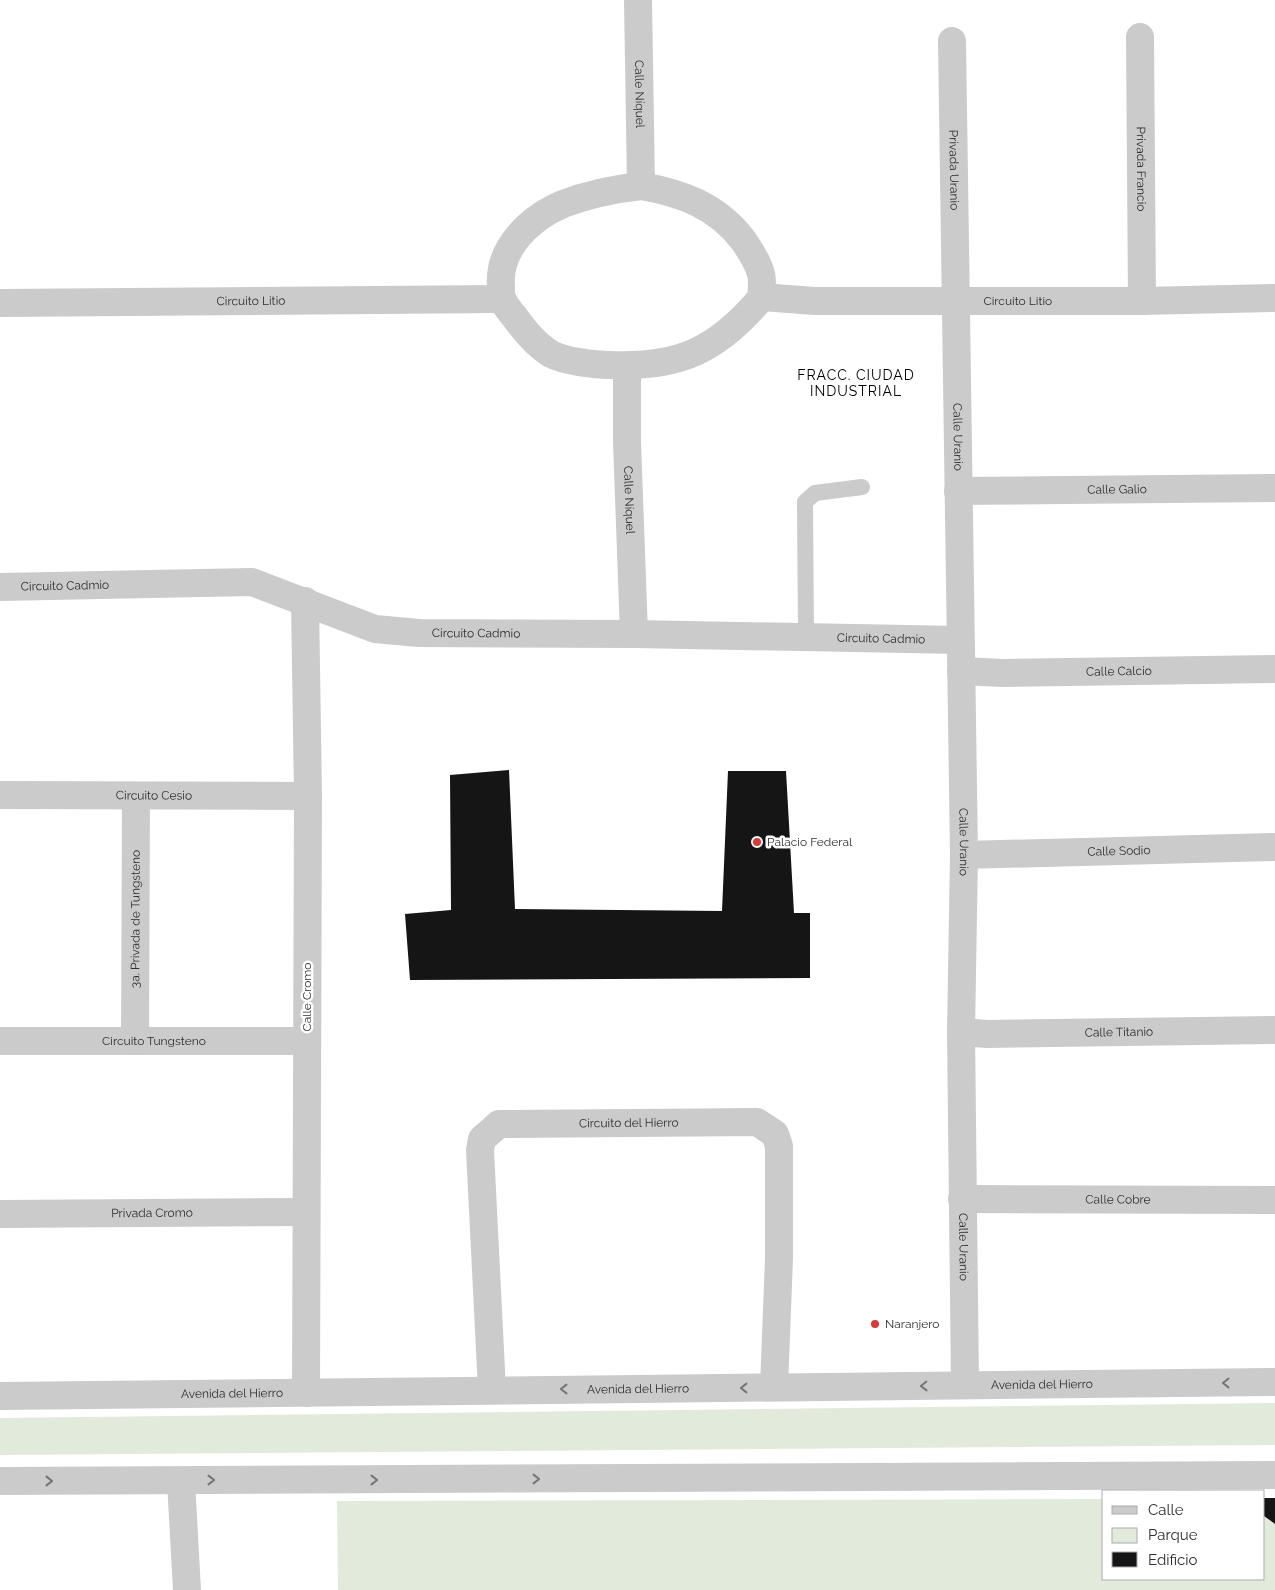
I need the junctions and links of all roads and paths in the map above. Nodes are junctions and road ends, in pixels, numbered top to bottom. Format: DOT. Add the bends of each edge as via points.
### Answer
graph roads {
  1 [pos="638,0"];
  2 [pos="1140,37"];
  3 [pos="952,41"];
  4 [pos="641,186"];
  5 [pos="762,297"];
  6 [pos="1275,298"];
  7 [pos="501,299"];
  8 [pos="956,299"];
  9 [pos="1142,301"];
  10 [pos="0,304"];
  11 [pos="627,366"];
  12 [pos="862,487"];
  13 [pos="1275,488"];
  14 [pos="958,492"];
  15 [pos="0,588"];
  16 [pos="305,601"];
  17 [pos="634,634"];
  18 [pos="806,637"];
  19 [pos="960,640"];
  20 [pos="1275,669"];
  21 [pos="961,671"];
  22 [pos="0,795"];
  23 [pos="136,796"];
  24 [pos="308,796"];
  25 [pos="1275,847"];
  26 [pos="964,855"];
  27 [pos="1275,1030"];
  28 [pos="961,1032"];
  29 [pos="135,1041"];
  30 [pos="307,1041"];
  31 [pos="0,1042"];
  32 [pos="962,1199"];
  33 [pos="1275,1200"];
  34 [pos="306,1212"];
  35 [pos="0,1214"];
  36 [pos="1275,1382"];
  37 [pos="965,1385"];
  38 [pos="774,1388"];
  39 [pos="492,1390"];
  40 [pos="306,1393"];
  41 [pos="0,1396"];
  42 [pos="1275,1475"];
  43 [pos="0,1481"];
  44 [pos="181,1481"];
  45 [pos="187,1590"];
  1 -- 4 [label="street, Calle Níquel"];
  2 -- 9 [label="street, Privada Francio"];
  3 -- 8 [label="street, Privada Uranio"];
  4 -- 5 [label="street" via="669,191 699,202 731,224 750,250 761,274"];
  4 -- 7 [label="street" via="606,190 571,202 533,223 513,242 504,258 500,274"];
  5 -- 8 [label="street, Circuito Litio" via="814,301"];
  5 -- 11 [label="street" via="742,320 713,343 670,361"];
  6 -- 9 [label="street, Circuito Litio"];
  7 -- 10 [label="street, Circuito Litio"];
  7 -- 11 [label="street" via="523,329 551,354 595,365"];
  8 -- 9 [label="street, Circuito Litio"];
  8 -- 14 [label="street, Calle Uranio"];
  11 -- 17 [label="street, Calle Níquel"];
  12 -- 18 [label="lane" via="815,493 804,502"];
  13 -- 14 [label="street, Calle Galio"];
  14 -- 19 [label="street, Calle Uranio"];
  15 -- 16 [label="street, Circuito Cadmio" via="252,582"];
  16 -- 17 [label="street, Circuito Cadmio" via="375,629 419,634"];
  16 -- 24 [label="street, Calle Cromo"];
  17 -- 18 [label="street, Circuito Cadmio"];
  18 -- 19 [label="street, Circuito Cadmio"];
  19 -- 21 [label="street, Calle Uranio"];
  20 -- 21 [label="street, Calle Calcio"];
  21 -- 26 [label="street, Calle Uranio"];
  22 -- 23 [label="street, Circuito Cesio"];
  23 -- 24 [label="street, Circuito Cesio"];
  23 -- 29 [label="street, 3a. Privada de Tungsteno"];
  24 -- 30 [label="street, Calle Cromo"];
  25 -- 26 [label="street, Calle Sodio"];
  26 -- 28 [label="street, Calle Uranio"];
  27 -- 28 [label="street, Calle Titanio"];
  28 -- 32 [label="street, Calle Uranio"];
  29 -- 30 [label="street, Circuito Tungsteno"];
  29 -- 31 [label="street, Circuito Tungsteno"];
  30 -- 34 [label="street, Calle Cromo"];
  32 -- 33 [label="street, Calle Cobre"];
  32 -- 37 [label="street, Calle Uranio"];
  34 -- 35 [label="street, Privada Cromo"];
  34 -- 40 [label="street, Calle Cromo"];
  36 -- 37 [label="street, Avenida del Hierro, one-way"];
  37 -- 38 [label="street, Avenida del Hierro, one-way"];
  38 -- 39 [label="street, Avenida del Hierro, one-way"];
  38 -- 39 [label="street, Circuito del Hierro" via="779,1146 775,1134 757,1122 697,1122 499,1124 482,1139"];
  39 -- 40 [label="street, Avenida del Hierro"];
  40 -- 41 [label="street, Avenida del Hierro"];
  44 -- 42 [label="street, one-way"];
  43 -- 44 [label="street, one-way"];
  44 -- 45 [label="street"];
}
